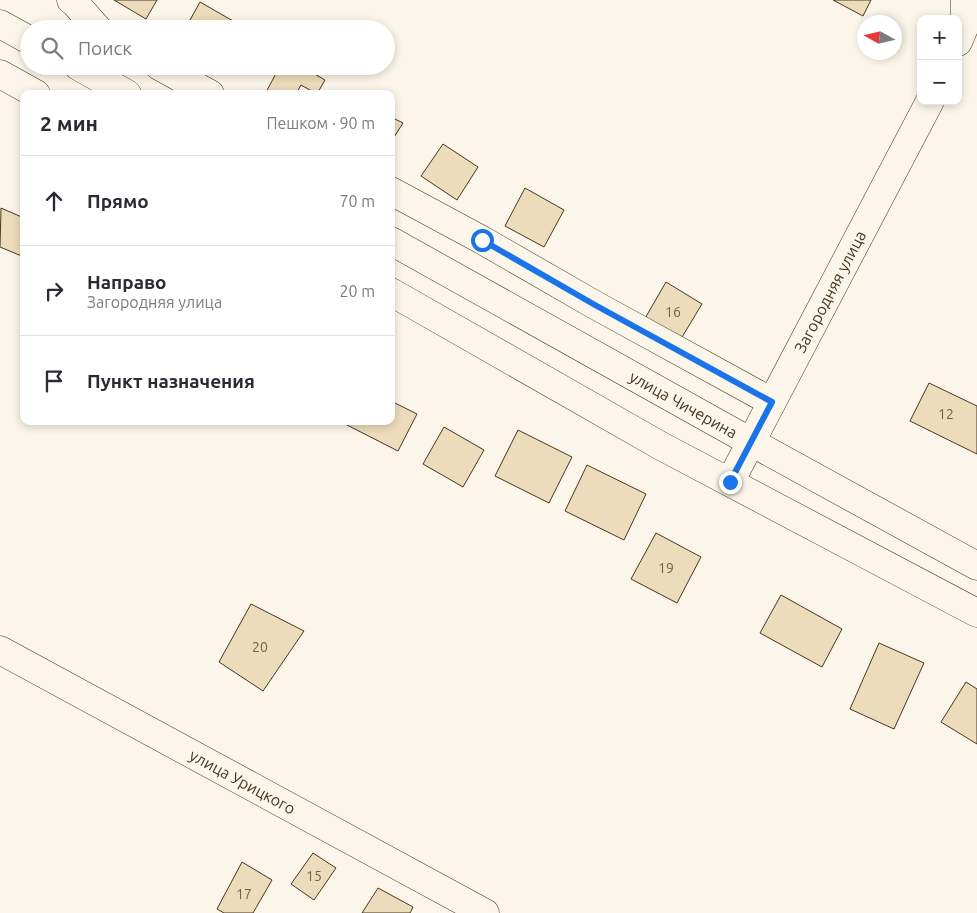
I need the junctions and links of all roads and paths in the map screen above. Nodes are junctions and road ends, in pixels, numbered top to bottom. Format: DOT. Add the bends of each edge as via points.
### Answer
graph roads {
  1 [pos="71,0"];
  2 [pos="965,0"];
  3 [pos="90,20"];
  4 [pos="0,24"];
  5 [pos="962,33"];
  6 [pos="20,35"];
  7 [pos="0,74"];
  8 [pos="94,75"];
  9 [pos="175,75"];
  10 [pos="29,90"];
  11 [pos="120,90"];
  12 [pos="203,90"];
  13 [pos="928,105"];
  14 [pos="395,193"];
  15 [pos="395,243"];
  16 [pos="395,294"];
  17 [pos="772,402"];
  18 [pos="751,442"];
  19 [pos="730,482"];
  20 [pos="977,566"];
  21 [pos="977,612"];
  22 [pos="0,650"];
  23 [pos="485,913"];
  1 -- 3 [label="street"];
  2 -- 5 [label="street"];
  4 -- 6 [label="street"];
  7 -- 10 [label="street"];
  8 -- 11 [label="street"];
  9 -- 12 [label="street"];
  13 -- 17 [label="street, Загородняя улица"];
  14 -- 17 [label="street"];
  15 -- 18 [label="street, улица Чичерина"];
  16 -- 19 [label="street"];
  17 -- 18 [label="street, Загородняя улица"];
  18 -- 19 [label="street, Загородняя улица"];
  18 -- 20 [label="street, улица Чичерина"];
  19 -- 21 [label="street"];
  22 -- 23 [label="street, улица Урицкого"];
}
